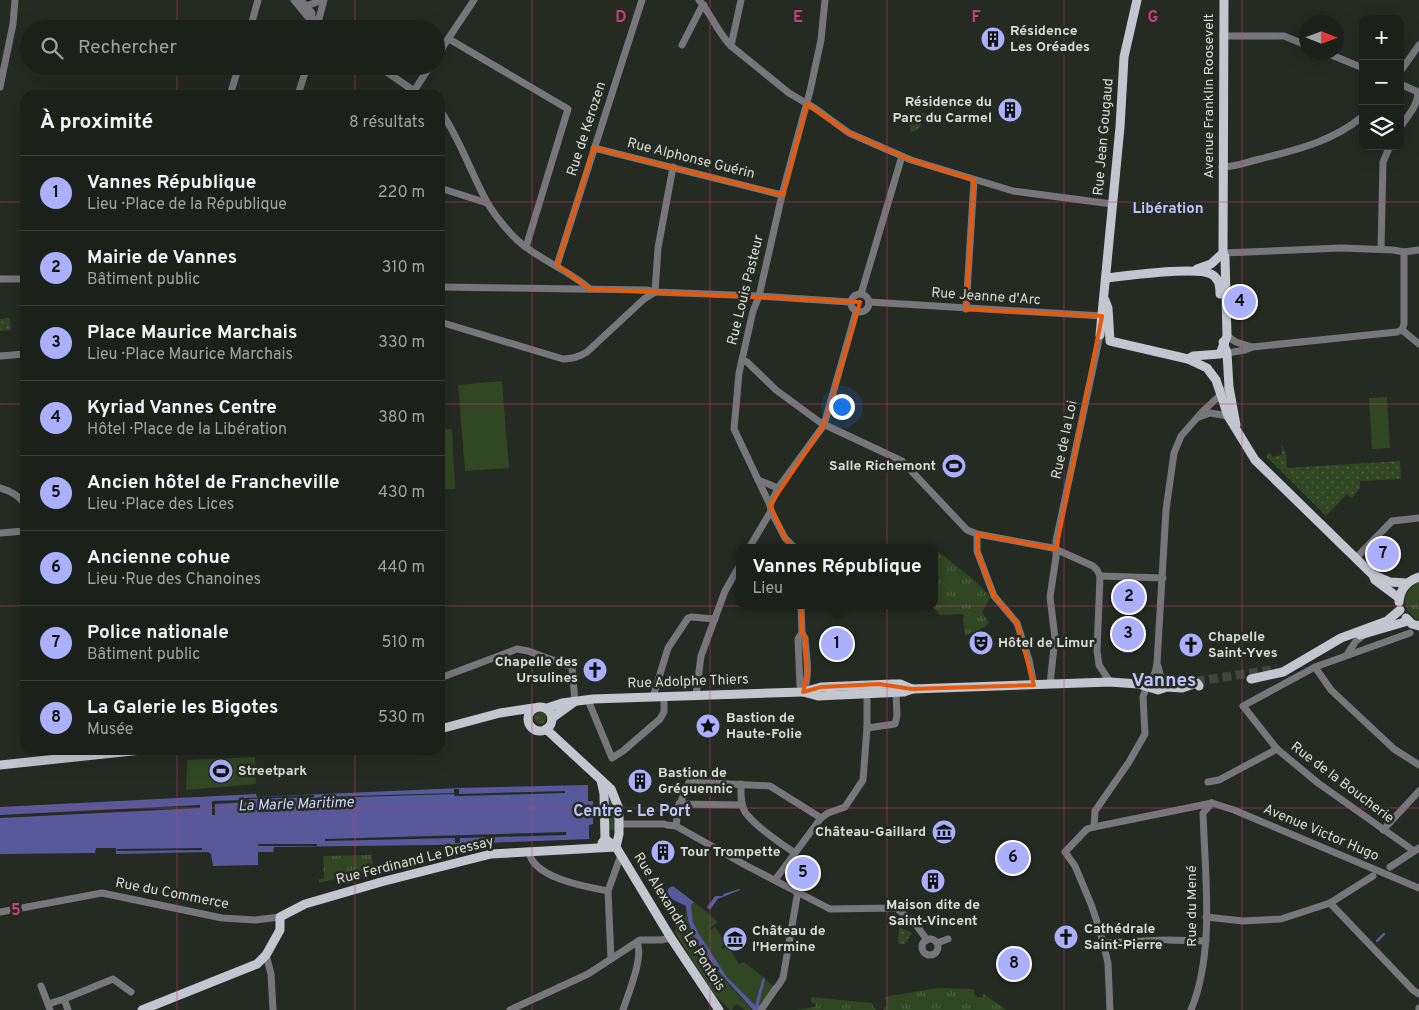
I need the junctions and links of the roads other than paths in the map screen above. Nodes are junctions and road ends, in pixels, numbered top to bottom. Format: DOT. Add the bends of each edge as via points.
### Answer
graph roads {
  1 [pos="15,0"];
  2 [pos="258,0"];
  3 [pos="294,0"];
  4 [pos="324,0"];
  5 [pos="474,0"];
  6 [pos="642,0"];
  7 [pos="741,0"];
  8 [pos="825,0"];
  9 [pos="1137,0"];
  10 [pos="1224,0"];
  11 [pos="303,3"];
  12 [pos="701,3"];
  13 [pos="311,16"];
  14 [pos="252,20"];
  15 [pos="314,20"];
  16 [pos="320,20"];
  17 [pos="1223,36"];
  18 [pos="449,40"];
  19 [pos="1299,42"];
  20 [pos="445,45"];
  21 [pos="682,45"];
  22 [pos="1419,45"];
  23 [pos="731,46"];
  24 [pos="1344,60"];
  25 [pos="1359,66"];
  26 [pos="1404,66"];
  27 [pos="236,75"];
  28 [pos="304,75"];
  29 [pos="391,75"];
  30 [pos="426,75"];
  31 [pos="1,77"];
  32 [pos="1404,86"];
  33 [pos="0,87"];
  34 [pos="232,90"];
  35 [pos="299,90"];
  36 [pos="413,90"];
  37 [pos="418,90"];
  38 [pos="807,104"];
  39 [pos="445,118"];
  40 [pos="1359,118"];
  41 [pos="1404,122"];
  42 [pos="594,148"];
  43 [pos="1388,150"];
  44 [pos="902,156"];
  45 [pos="672,167"];
  46 [pos="1222,167"];
  47 [pos="974,180"];
  48 [pos="445,190"];
  49 [pos="782,195"];
  50 [pos="487,203"];
  51 [pos="1112,204"];
  52 [pos="526,247"];
  53 [pos="1381,249"];
  54 [pos="1419,250"];
  55 [pos="1404,252"];
  56 [pos="1223,253"];
  57 [pos="557,266"];
  58 [pos="1194,270"];
  59 [pos="1106,278"];
  60 [pos="0,279"];
  61 [pos="20,279"];
  62 [pos="445,287"];
  63 [pos="590,289"];
  64 [pos="628,290"];
  65 [pos="656,292"];
  66 [pos="861,294"];
  67 [pos="759,296"];
  68 [pos="1105,300"];
  69 [pos="850,302"];
  70 [pos="869,302"];
  71 [pos="634,308"];
  72 [pos="966,309"];
  73 [pos="856,312"];
  74 [pos="1102,316"];
  75 [pos="445,324"];
  76 [pos="1402,330"];
  77 [pos="1100,335"];
  78 [pos="1227,336"];
  79 [pos="1419,344"];
  80 [pos="1252,347"];
  81 [pos="1224,351"];
  82 [pos="20,354"];
  83 [pos="0,356"];
  84 [pos="1188,359"];
  85 [pos="742,360"];
  86 [pos="1229,387"];
  87 [pos="1221,395"];
  88 [pos="1228,416"];
  89 [pos="1198,417"];
  90 [pos="824,425"];
  91 [pos="1236,428"];
  92 [pos="758,480"];
  93 [pos="0,488"];
  94 [pos="778,488"];
  95 [pos="20,498"];
  96 [pos="770,508"];
  97 [pos="1419,518"];
  98 [pos="20,531"];
  99 [pos="0,533"];
  100 [pos="977,534"];
  101 [pos="752,544"];
  102 [pos="792,544"];
  103 [pos="1056,550"];
  104 [pos="1356,558"];
  105 [pos="736,573"];
  106 [pos="1373,575"];
  107 [pos="1100,576"];
  108 [pos="1419,577"];
  109 [pos="1163,578"];
  110 [pos="1407,584"];
  111 [pos="1399,598"];
  112 [pos="801,609"];
  113 [pos="1400,610"];
  114 [pos="715,619"];
  115 [pos="1408,621"];
  116 [pos="1419,626"];
  117 [pos="1410,633"];
  118 [pos="1364,635"];
  119 [pos="1336,643"];
  120 [pos="1343,656"];
  121 [pos="1158,663"];
  122 [pos="1315,666"];
  123 [pos="445,676"];
  124 [pos="1251,679"];
  125 [pos="1110,682"];
  126 [pos="1050,684"];
  127 [pos="1198,684"];
  128 [pos="1034,685"];
  129 [pos="1147,685"];
  130 [pos="1167,687"];
  131 [pos="912,689"];
  132 [pos="867,690"];
  133 [pos="803,692"];
  134 [pos="896,693"];
  135 [pos="696,695"];
  136 [pos="664,696"];
  137 [pos="653,697"];
  138 [pos="588,700"];
  139 [pos="575,702"];
  140 [pos="533,708"];
  141 [pos="547,708"];
  142 [pos="510,711"];
  143 [pos="552,718"];
  144 [pos="528,721"];
  145 [pos="445,727"];
  146 [pos="867,728"];
  147 [pos="546,729"];
  148 [pos="1276,749"];
  149 [pos="95,755"];
  150 [pos="0,765"];
  151 [pos="1419,765"];
  152 [pos="601,780"];
  153 [pos="1208,782"];
  154 [pos="741,784"];
  155 [pos="1419,791"];
  156 [pos="1212,803"];
  157 [pos="679,804"];
  158 [pos="742,805"];
  159 [pos="821,818"];
  160 [pos="619,824"];
  161 [pos="676,826"];
  162 [pos="1094,826"];
  163 [pos="1383,830"];
  164 [pos="605,840"];
  165 [pos="596,849"];
  166 [pos="1416,850"];
  167 [pos="529,851"];
  168 [pos="619,851"];
  169 [pos="797,851"];
  170 [pos="1390,867"];
  171 [pos="1372,876"];
  172 [pos="775,880"];
  173 [pos="1419,888"];
  174 [pos="608,891"];
  175 [pos="798,891"];
  176 [pos="1330,903"];
  177 [pos="0,912"];
  178 [pos="280,917"];
  179 [pos="1206,917"];
  180 [pos="671,938"];
  181 [pos="948,939"];
  182 [pos="927,940"];
  183 [pos="637,942"];
  184 [pos="1206,942"];
  185 [pos="937,943"];
  186 [pos="1103,943"];
  187 [pos="266,955"];
  188 [pos="611,959"];
  189 [pos="41,986"];
  190 [pos="131,992"];
  191 [pos="1419,994"];
  192 [pos="64,999"];
  193 [pos="49,1007"];
  194 [pos="762,1008"];
  195 [pos="68,1010"];
  196 [pos="142,1010"];
  197 [pos="273,1010"];
  198 [pos="510,1010"];
  199 [pos="623,1010"];
  200 [pos="719,1010"];
  201 [pos="1110,1010"];
  202 [pos="1191,1010"];
  1 -- 31 [label="street"];
  2 -- 14 [label="street"];
  3 -- 13 [label="street" via="308,17"];
  4 -- 11 [label="street"];
  4 -- 16 [label="street"];
  5 -- 18 [label="street"];
  6 -- 42 [label="street, Rue de Kerozen"];
  7 -- 23 [label="street"];
  8 -- 38 [label="street, Rue Louis Pasteur"];
  9 -- 51 [label="main road, Rue Jean Gougaud" via="1124,56"];
  10 -- 17 [label="main road, Avenue Franklin Roosevelt"];
  11 -- 13 [label="street"];
  12 -- 21 [label="street"];
  12 -- 23 [label="street"];
  13 -- 15 [label="street"];
  17 -- 19 [label="street" via="1284,36"];
  17 -- 46 [label="main road, Avenue Franklin Roosevelt"];
  18 -- 20 [label="street"];
  18 -- 52 [label="street" via="568,109"];
  22 -- 26 [label="street"];
  23 -- 38 [label="street" via="766,76"];
  24 -- 25 [label="street"];
  27 -- 34 [label="street"];
  28 -- 35 [label="street"];
  29 -- 36 [label="street"];
  30 -- 37 [label="street"];
  31 -- 33 [label="street"];
  32 -- 41 [label="street" via="1418,92 1418,96"];
  38 -- 44 [label="street" via="849,133"];
  38 -- 49 [label="street, Rue Louis Pasteur"];
  39 -- 50 [label="street" via="459,140"];
  40 -- 46 [label="street" via="1323,140 1296,150"];
  42 -- 45 [label="street, Rue Alphonse Guérin"];
  42 -- 57 [label="street, Rue de Kerozen"];
  43 -- 53 [label="street" via="1383,162"];
  44 -- 47 [label="street"];
  44 -- 66 [label="street"];
  45 -- 49 [label="street, Rue Alphonse Guérin"];
  45 -- 65 [label="street" via="658,248"];
  46 -- 56 [label="main road, Avenue Franklin Roosevelt"];
  47 -- 51 [label="street" via="1013,191"];
  47 -- 72 [label="street"];
  48 -- 50 [label="street"];
  49 -- 67 [label="street, Rue Louis Pasteur"];
  50 -- 52 [label="street"];
  51 -- 59 [label="main road, Rue Jean Gougaud"];
  52 -- 57 [label="street"];
  53 -- 55 [label="street"];
  53 -- 56 [label="street"];
  54 -- 55 [label="street"];
  55 -- 76 [label="street"];
  56 -- 58 [label="main road" via="1210,264"];
  56 -- 78 [label="main road, Avenue Franklin Roosevelt"];
  57 -- 63 [label="street"];
  58 -- 59 [label="main road"];
  58 -- 81 [label="main road" via="1210,273 1220,283"];
  59 -- 68 [label="main road, Rue Jean Gougaud"];
  60 -- 61 [label="street"];
  62 -- 63 [label="street"];
  63 -- 64 [label="street"];
  64 -- 65 [label="street"];
  64 -- 71 [label="street" via="635,297"];
  65 -- 67 [label="street"];
  65 -- 71 [label="street"];
  66 -- 69 [label="street" via="853,296"];
  66 -- 70 [label="street"];
  67 -- 69 [label="street"];
  67 -- 85 [label="street, Rue Louis Pasteur"];
  68 -- 74 [label="main road"];
  68 -- 84 [label="main road" via="1110,341"];
  69 -- 73 [label="street"];
  70 -- 72 [label="street, Rue Jeanne d'Arc"];
  70 -- 73 [label="street" via="865,310"];
  71 -- 75 [label="street" via="587,352 570,359"];
  72 -- 74 [label="street, Rue Jeanne d'Arc"];
  73 -- 90 [label="street"];
  74 -- 77 [label="main road"];
  76 -- 79 [label="street"];
  76 -- 80 [label="street"];
  77 -- 103 [label="street, Rue de la Loi"];
  78 -- 80 [label="street"];
  78 -- 81 [label="main road, Avenue Franklin Roosevelt"];
  80 -- 81 [label="street"];
  81 -- 84 [label="main road"];
  81 -- 86 [label="main road"];
  82 -- 83 [label="street"];
  84 -- 87 [label="main road" via="1212,372"];
  85 -- 90 [label="street"];
  85 -- 92 [label="street, Rue Louis Pasteur" via="734,429"];
  86 -- 87 [label="street"];
  86 -- 91 [label="main road"];
  87 -- 88 [label="main road"];
  87 -- 89 [label="street"];
  88 -- 89 [label="street" via="1210,413"];
  88 -- 91 [label="main road"];
  89 -- 109 [label="street" via="1178,440 1172,462"];
  90 -- 94 [label="street"];
  90 -- 100 [label="street" via="902,461 967,530"];
  91 -- 104 [label="main road" via="1255,460"];
  92 -- 94 [label="street"];
  92 -- 96 [label="street, Rue Louis Pasteur"];
  93 -- 95 [label="street"];
  94 -- 96 [label="street"];
  96 -- 101 [label="street"];
  96 -- 102 [label="street, Rue Louis Pasteur" via="785,538"];
  97 -- 104 [label="street" via="1392,521"];
  98 -- 99 [label="street"];
  100 -- 103 [label="street"];
  100 -- 128 [label="street" via="977,551 994,596 1017,623"];
  103 -- 107 [label="street" via="1093,566"];
  103 -- 126 [label="street, Rue de la Loi" via="1050,597 1055,638"];
  104 -- 106 [label="main road"];
  105 -- 114 [label="street"];
  106 -- 110 [label="main road"];
  106 -- 111 [label="main road"];
  107 -- 109 [label="street"];
  107 -- 125 [label="street" via="1097,651 1099,665"];
  108 -- 110 [label="main road"];
  109 -- 121 [label="street"];
  110 -- 111 [label="main road"];
  111 -- 113 [label="main road"];
  112 -- 133 [label="street" via="802,633 798,639"];
  113 -- 115 [label="main road"];
  113 -- 119 [label="main road" via="1387,621 1357,631"];
  114 -- 135 [label="street" via="701,656"];
  114 -- 137 [label="street" via="688,618 668,648"];
  115 -- 116 [label="main road"];
  115 -- 118 [label="main road"];
  117 -- 120 [label="street"];
  118 -- 119 [label="main road"];
  118 -- 120 [label="street"];
  119 -- 124 [label="main road" via="1275,675"];
  120 -- 122 [label="street"];
  121 -- 129 [label="street"];
  121 -- 130 [label="street"];
  122 -- 148 [label="street, Rue de la Boucherie" via="1243,706"];
  122 -- 151 [label="street" via="1331,690 1394,749"];
  123 -- 139 [label="street" via="517,649 528,651 572,667"];
  125 -- 126 [label="main road, Rue Adolphe Thiers"];
  125 -- 129 [label="main road, Rue Adolphe Thiers"];
  126 -- 128 [label="main road, Rue Adolphe Thiers"];
  127 -- 130 [label="main road"];
  128 -- 131 [label="main road, Rue Adolphe Thiers"];
  129 -- 130 [label="main road" via="1158,690"];
  129 -- 162 [label="street" via="1143,697 1145,734 1095,811"];
  131 -- 132 [label="main road, Rue Adolphe Thiers" via="900,684"];
  131 -- 134 [label="main road, Rue Adolphe Thiers"];
  132 -- 133 [label="main road, Rue Adolphe Thiers" via="818,696"];
  132 -- 134 [label="main road, Rue Adolphe Thiers"];
  132 -- 146 [label="street"];
  133 -- 135 [label="main road, Rue Adolphe Thiers"];
  134 -- 146 [label="street" via="896,724"];
  135 -- 136 [label="main road, Rue Adolphe Thiers"];
  136 -- 137 [label="main road, Rue Adolphe Thiers"];
  136 -- 138 [label="street" via="664,712 660,719 612,758"];
  137 -- 138 [label="main road, Rue Adolphe Thiers"];
  138 -- 139 [label="main road, Rue Adolphe Thiers"];
  139 -- 141 [label="main road, Rue Adolphe Thiers"];
  139 -- 143 [label="main road"];
  140 -- 141 [label="main road"];
  140 -- 142 [label="main road"];
  140 -- 144 [label="main road" via="528,714"];
  141 -- 143 [label="main road"];
  142 -- 144 [label="main road"];
  142 -- 145 [label="main road"];
  143 -- 147 [label="main road"];
  144 -- 147 [label="main road" via="534,730"];
  146 -- 159 [label="street" via="863,780 847,804"];
  147 -- 152 [label="main road"];
  148 -- 153 [label="street" via="1219,780"];
  148 -- 163 [label="street, Rue de la Boucherie" via="1318,784"];
  149 -- 150 [label="main road"];
  152 -- 160 [label="main road" via="612,789 619,809"];
  152 -- 164 [label="main road"];
  154 -- 157 [label="street" via="689,782"];
  154 -- 158 [label="street"];
  154 -- 159 [label="street" via="770,786"];
  155 -- 163 [label="street"];
  156 -- 162 [label="street"];
  156 -- 173 [label="street, Avenue Victor Hugo"];
  156 -- 179 [label="street, Rue du Mené" via="1203,813"];
  157 -- 158 [label="street"];
  157 -- 161 [label="street"];
  158 -- 169 [label="street" via="746,813 775,840"];
  159 -- 169 [label="street"];
  160 -- 161 [label="street"];
  160 -- 168 [label="main road"];
  161 -- 172 [label="street"];
  162 -- 186 [label="street" via="1065,852 1075,866 1091,904"];
  163 -- 166 [label="street, Rue de la Boucherie"];
  164 -- 165 [label="main road"];
  164 -- 168 [label="main road"];
  165 -- 167 [label="main road, Rue Ferdinand Le Dressay"];
  165 -- 168 [label="main road, Rue Ferdinand Le Dressay"];
  166 -- 170 [label="street"];
  167 -- 174 [label="street" via="529,857 536,864 560,880"];
  167 -- 178 [label="main road, Rue Ferdinand Le Dressay" via="491,854 381,882 305,904"];
  168 -- 174 [label="street"];
  168 -- 180 [label="main road, Rue Alexandre Le Pontois"];
  169 -- 172 [label="street"];
  171 -- 176 [label="street"];
  172 -- 175 [label="street"];
  174 -- 188 [label="street"];
  175 -- 182 [label="street" via="830,909 896,908 914,922"];
  175 -- 194 [label="street" via="783,978"];
  176 -- 179 [label="street" via="1282,919 1243,921"];
  176 -- 191 [label="street"];
  177 -- 178 [label="street, Rue du Commerce" via="102,893 222,918 255,920"];
  178 -- 187 [label="main road" via="280,930"];
  179 -- 184 [label="street, Rue du Mené"];
  180 -- 183 [label="street"];
  180 -- 200 [label="main road, Rue Alexandre Le Pontois"];
  181 -- 185 [label="street"];
  182 -- 185 [label="street"];
  182 -- 185 [label="street" via="923,948 927,954 936,952"];
  183 -- 188 [label="street"];
  183 -- 199 [label="street" via="636,968"];
  184 -- 186 [label="street"];
  184 -- 202 [label="street, Rue du Mené" via="1204,967"];
  186 -- 201 [label="street" via="1108,963"];
  187 -- 196 [label="main road" via="250,968"];
  187 -- 197 [label="street" via="271,974"];
  188 -- 198 [label="street" via="588,974"];
  189 -- 193 [label="street"];
  190 -- 192 [label="street" via="113,979"];
  192 -- 193 [label="street"];
  192 -- 195 [label="street"];
}
